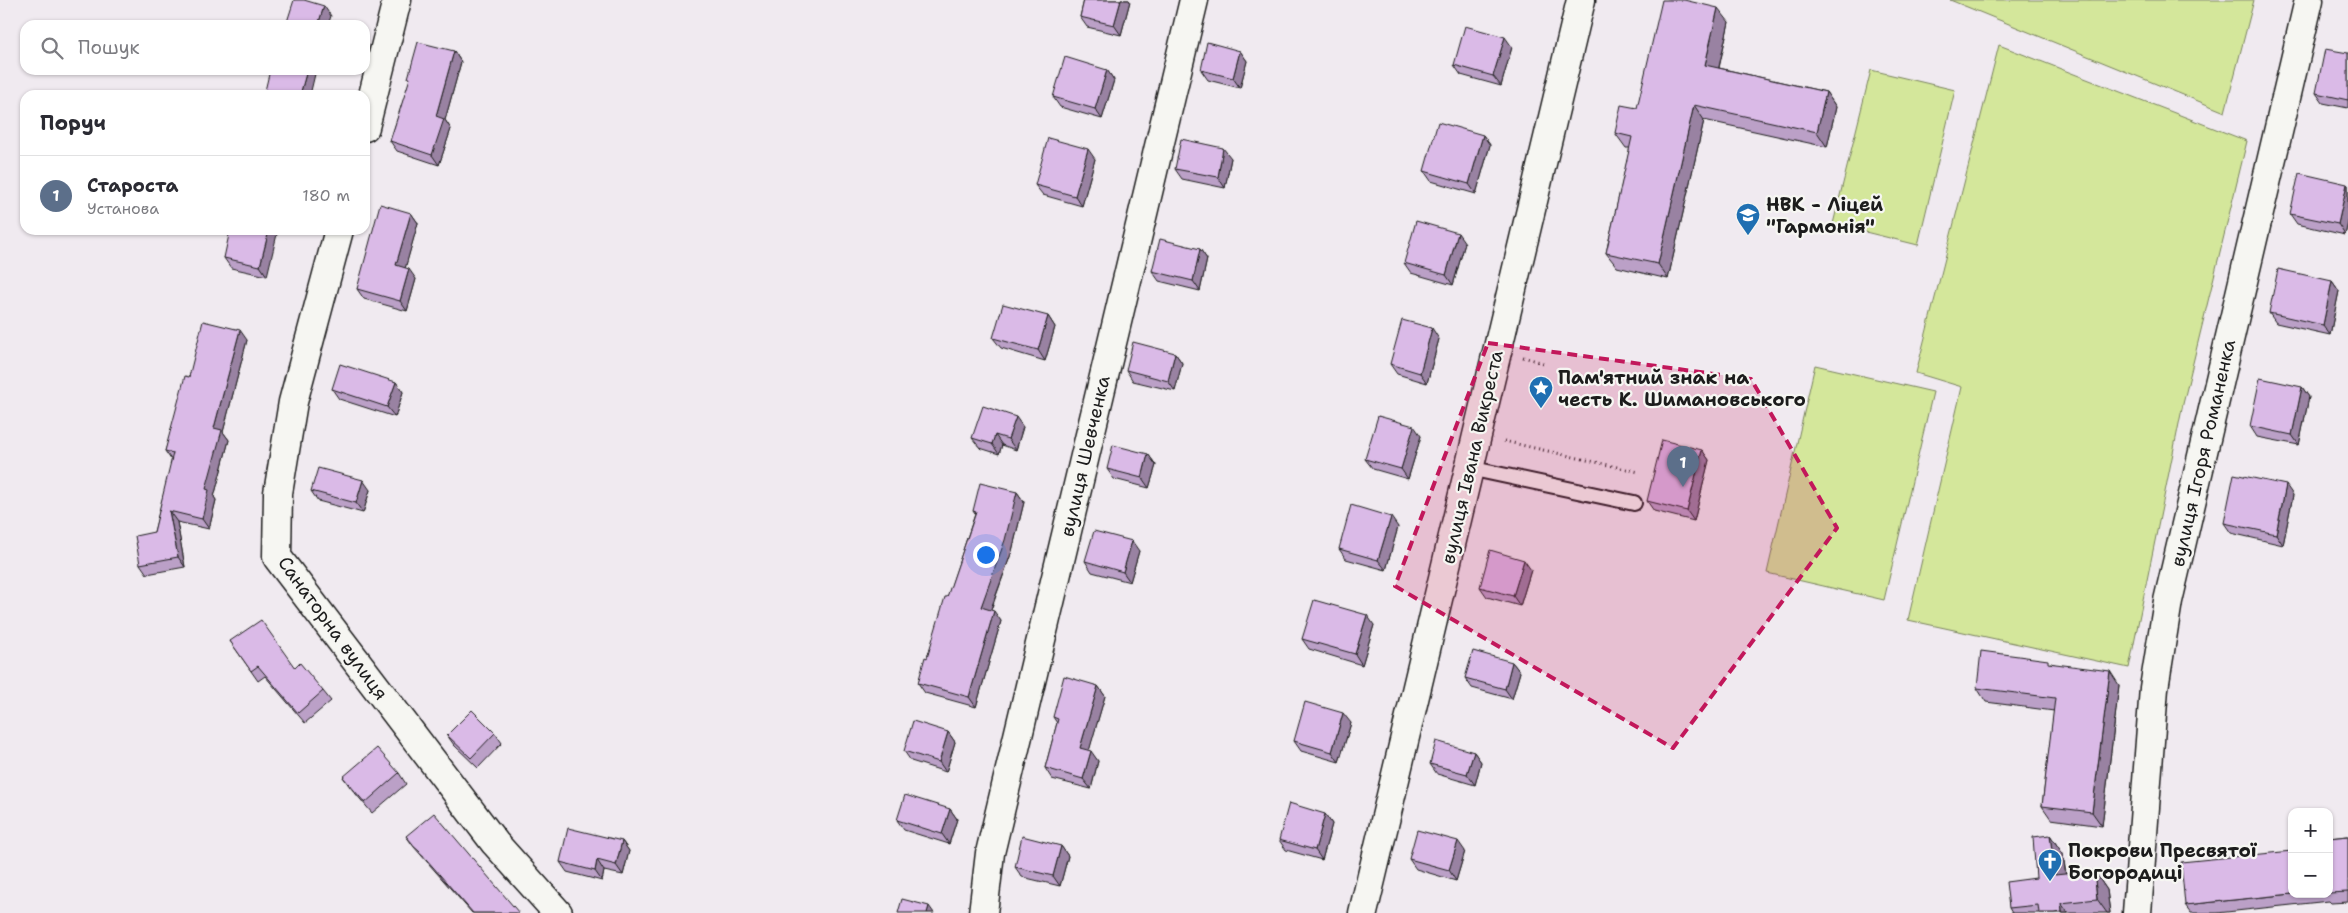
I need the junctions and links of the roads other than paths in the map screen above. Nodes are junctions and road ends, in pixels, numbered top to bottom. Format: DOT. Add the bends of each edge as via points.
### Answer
graph roads {
  1 [pos="397,0"];
  2 [pos="1194,0"];
  3 [pos="1581,0"];
  4 [pos="2308,0"];
  5 [pos="370,107"];
  6 [pos="338,235"];
  7 [pos="1469,468"];
  8 [pos="1634,504"];
  9 [pos="558,913"];
  10 [pos="982,913"];
  11 [pos="1363,913"];
  12 [pos="2137,913"];
  1 -- 5 [label="street"];
  2 -- 10 [label="street, вулиця Шевченка" via="992,844"];
  3 -- 7 [label="street, вулиця Івана Викреста"];
  4 -- 12 [label="street, вулиця Ігоря Романенка" via="2168,601 2154,688"];
  6 -- 9 [label="street, Санаторна вулиця" via="293,402 278,492 277,557 495,842"];
  7 -- 8 [label="lane"];
  7 -- 11 [label="street, вулиця Івана Викреста"];
}
